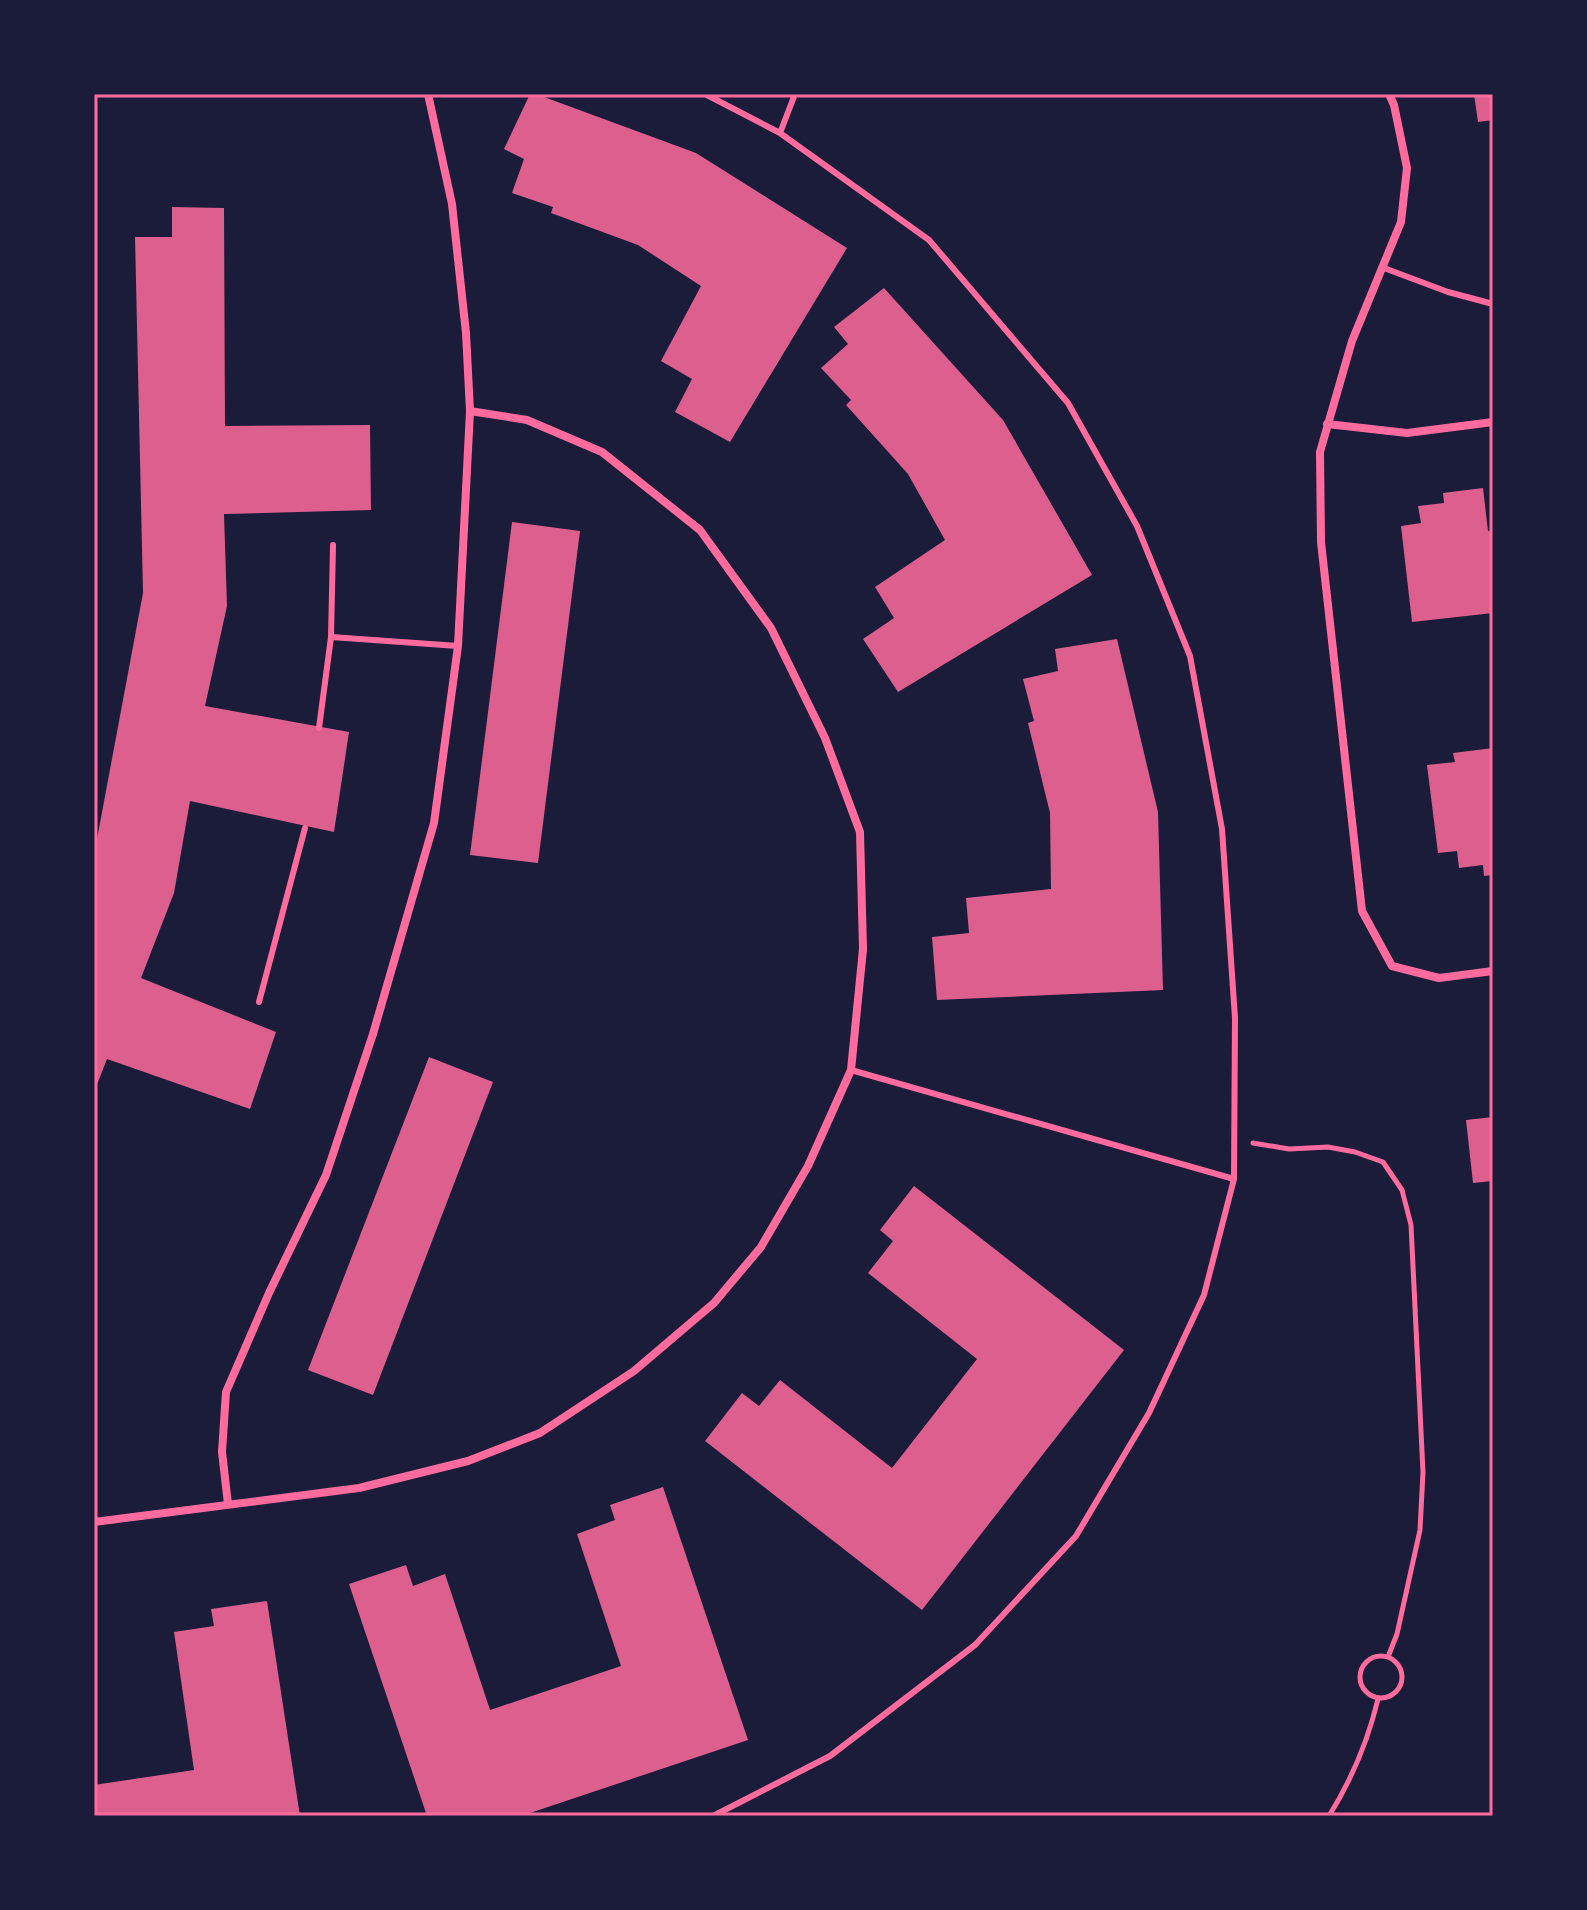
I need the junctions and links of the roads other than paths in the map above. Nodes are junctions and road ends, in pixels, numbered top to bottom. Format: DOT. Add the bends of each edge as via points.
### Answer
graph roads {
  1 [pos="428,94"];
  2 [pos="705,94"];
  3 [pos="795,94"];
  4 [pos="1389,94"];
  5 [pos="780,133"];
  6 [pos="1384,268"];
  7 [pos="1493,304"];
  8 [pos="470,411"];
  9 [pos="1493,422"];
  10 [pos="1327,424"];
  11 [pos="333,545"];
  12 [pos="331,637"];
  13 [pos="458,646"];
  14 [pos="319,728"];
  15 [pos="305,828"];
  16 [pos="1493,971"];
  17 [pos="259,1002"];
  18 [pos="851,1070"];
  19 [pos="1234,1179"];
  20 [pos="228,1504"];
  21 [pos="94,1522"];
  22 [pos="713,1816"];
  1 -- 8 [label="street" via="452,204"];
  2 -- 5 [label="lane"];
  3 -- 5 [label="lane"];
  4 -- 6 [label="street" via="1407,168 1401,222"];
  5 -- 19 [label="lane" via="929,240 1068,403 1137,526 1190,656 1222,829 1235,1018"];
  6 -- 7 [label="lane"];
  6 -- 10 [label="street" via="1352,341"];
  8 -- 13 [label="street"];
  8 -- 18 [label="street" via="527,420 602,452 700,530 771,628 825,738 860,832 863,949"];
  9 -- 10 [label="street" via="1407,433"];
  10 -- 16 [label="street" via="1320,452 1321,542 1362,911 1392,966 1439,978"];
  11 -- 12 [label="lane"];
  12 -- 13 [label="lane"];
  12 -- 14 [label="lane"];
  13 -- 20 [label="street" via="434,823 373,1034 326,1175 226,1392 222,1452"];
  15 -- 17 [label="lane"];
  18 -- 19 [label="lane"];
  18 -- 20 [label="street" via="808,1166 761,1247 714,1303 634,1371 540,1433 468,1461 359,1488"];
  19 -- 22 [label="lane" via="1204,1295 1149,1413 1076,1536 975,1645 830,1756"];
  20 -- 21 [label="street"];
}
